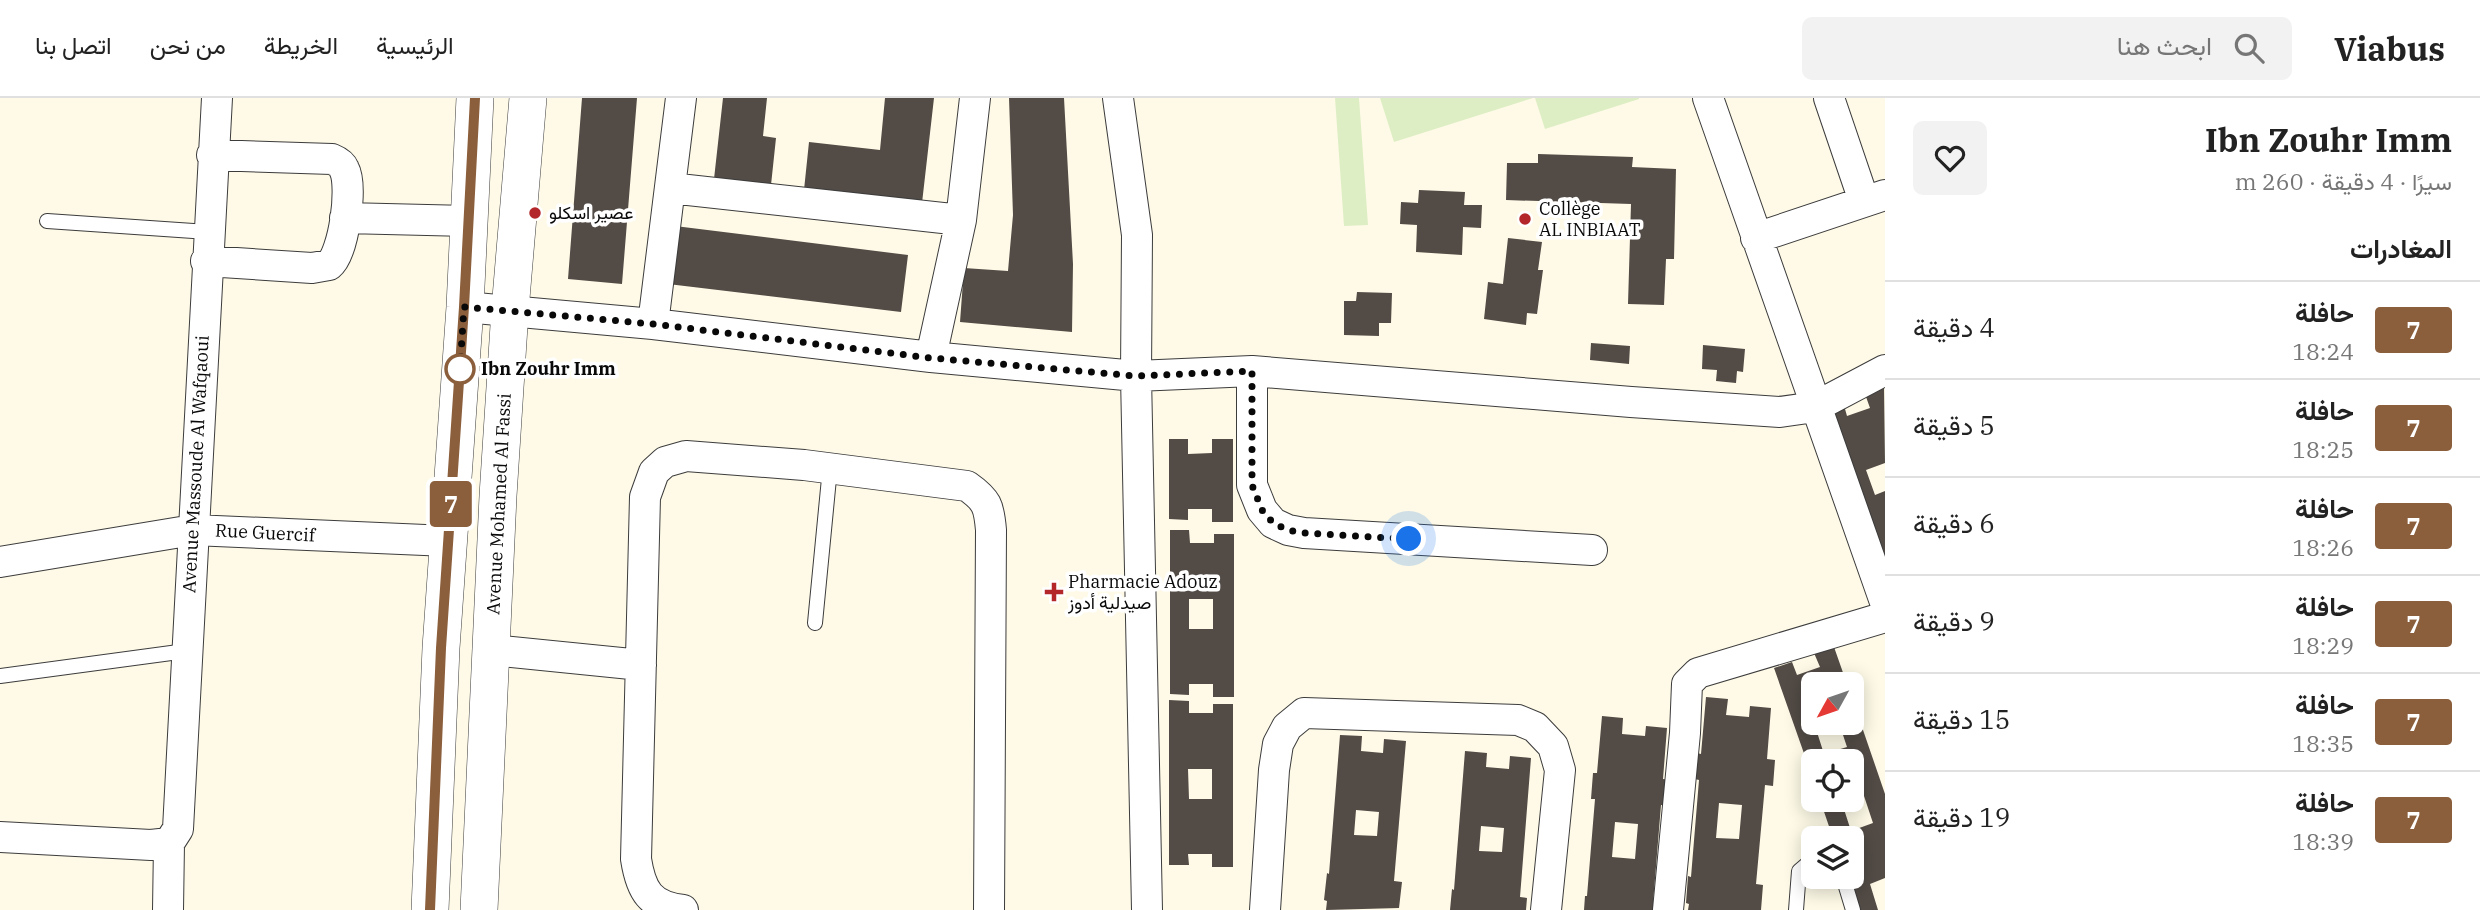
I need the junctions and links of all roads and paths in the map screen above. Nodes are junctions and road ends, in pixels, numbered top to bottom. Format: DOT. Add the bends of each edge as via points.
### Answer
graph roads {
  1 [pos="216,98"];
  2 [pos="475,98"];
  3 [pos="528,98"];
  4 [pos="681,98"];
  5 [pos="975,98"];
  6 [pos="1118,98"];
  7 [pos="1708,98"];
  8 [pos="1829,98"];
  9 [pos="212,155"];
  10 [pos="670,188"];
  11 [pos="1875,198"];
  12 [pos="345,218"];
  13 [pos="961,220"];
  14 [pos="47,221"];
  15 [pos="468,221"];
  16 [pos="1756,238"];
  17 [pos="207,247"];
  18 [pos="464,307"];
  19 [pos="510,310"];
  20 [pos="653,324"];
  21 [pos="931,358"];
  22 [pos="1885,370"];
  23 [pos="1252,371"];
  24 [pos="1136,376"];
  25 [pos="1815,407"];
  26 [pos="830,468"];
  27 [pos="193,530"];
  28 [pos="448,541"];
  29 [pos="1592,550"];
  30 [pos="0,562"];
  31 [pos="1885,601"];
  32 [pos="1885,617"];
  33 [pos="815,623"];
  34 [pos="492,650"];
  35 [pos="186,651"];
  36 [pos="641,665"];
  37 [pos="0,676"];
  38 [pos="173,836"];
  39 [pos="0,837"];
  40 [pos="1801,869"];
  41 [pos="1847,889"];
  42 [pos="168,910"];
  43 [pos="430,910"];
  44 [pos="479,910"];
  45 [pos="683,910"];
  46 [pos="989,910"];
  47 [pos="1147,910"];
  48 [pos="1265,910"];
  49 [pos="1546,910"];
  50 [pos="1668,910"];
  51 [pos="1796,910"];
  52 [pos="1853,910"];
  1 -- 9 [label="street, Avenue Massoude Al Wafqaoui"];
  2 -- 15 [label="street"];
  3 -- 19 [label="street, Avenue Mohamed Al Fassi"];
  4 -- 10 [label="street"];
  5 -- 13 [label="street"];
  6 -- 24 [label="street" via="1137,235"];
  7 -- 16 [label="street"];
  8 -- 11 [label="street"];
  9 -- 12 [label="street" via="332,159 346,173"];
  9 -- 17 [label="street, Avenue Massoude Al Wafqaoui"];
  10 -- 13 [label="street"];
  10 -- 20 [label="street"];
  11 -- 16 [label="street"];
  12 -- 15 [label="street"];
  12 -- 17 [label="street" via="337,255 324,268"];
  13 -- 21 [label="street"];
  14 -- 17 [label="lane"];
  15 -- 18 [label="street"];
  16 -- 25 [label="street"];
  17 -- 27 [label="street, Avenue Massoude Al Wafqaoui"];
  18 -- 19 [label="street"];
  18 -- 28 [label="street"];
  19 -- 20 [label="street"];
  19 -- 34 [label="street, Avenue Mohamed Al Fassi"];
  20 -- 21 [label="street"];
  21 -- 24 [label="street"];
  22 -- 25 [label="street"];
  23 -- 24 [label="street"];
  23 -- 25 [label="street" via="1780,412"];
  23 -- 29 [label="street" via="1252,485 1273,523 1304,533"];
  24 -- 47 [label="street"];
  25 -- 31 [label="street"];
  26 -- 33 [label="lane"];
  26 -- 36 [label="street" via="686,456 665,462 654,472 645,497"];
  26 -- 46 [label="street" via="967,486 989,508"];
  27 -- 28 [label="street, Rue Guercif"];
  27 -- 30 [label="street, Rue Guercif"];
  27 -- 35 [label="street, Avenue Massoude Al Wafqaoui"];
  28 -- 43 [label="street"];
  32 -- 50 [label="street" via="1698,673 1687,684"];
  34 -- 36 [label="street"];
  34 -- 44 [label="street, Avenue Mohamed Al Fassi"];
  35 -- 37 [label="lane"];
  35 -- 38 [label="street, Avenue Massoude Al Wafqaoui"];
  36 -- 45 [label="street" via="638,877 650,899"];
  38 -- 39 [label="street" via="151,845"];
  38 -- 42 [label="street, Avenue Massoude Al Wafqaoui"];
  40 -- 51 [label="lane"];
  41 -- 52 [label="lane"];
  48 -- 49 [label="street" via="1278,744 1287,727 1304,713 1518,720 1535,727 1553,746 1560,770"];
}
